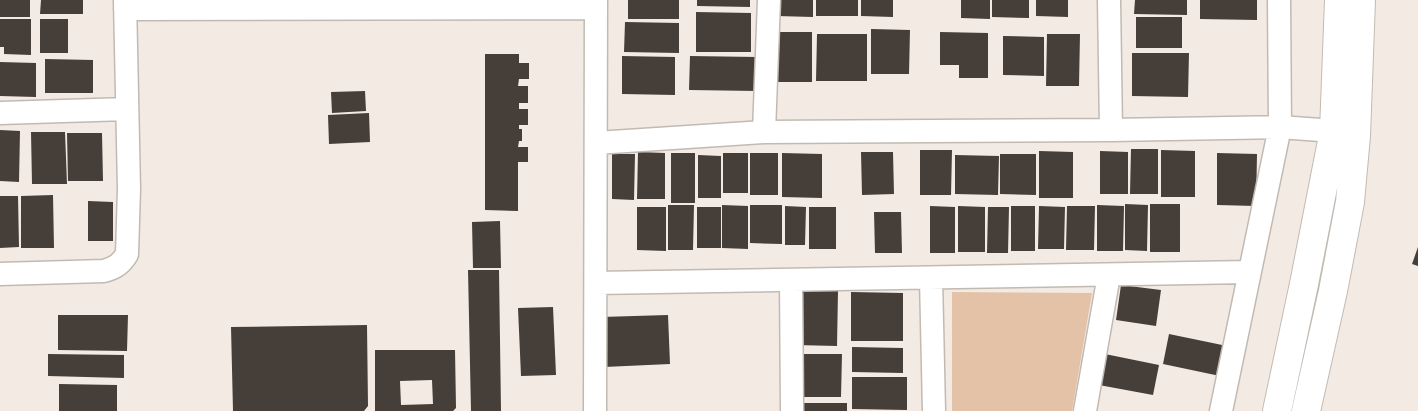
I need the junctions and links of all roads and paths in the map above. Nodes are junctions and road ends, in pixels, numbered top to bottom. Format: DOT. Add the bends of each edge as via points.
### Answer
graph roads {
  1 [pos="769,0"];
  2 [pos="1109,0"];
  3 [pos="1279,0"];
  4 [pos="1356,2"];
  5 [pos="125,4"];
  6 [pos="596,4"];
  7 [pos="128,109"];
  8 [pos="0,113"];
  9 [pos="1280,127"];
  10 [pos="1111,130"];
  11 [pos="1334,131"];
  12 [pos="764,132"];
  13 [pos="596,143"];
  14 [pos="1249,272"];
  15 [pos="0,274"];
  16 [pos="1109,274"];
  17 [pos="931,278"];
  18 [pos="791,280"];
  19 [pos="596,284"];
  20 [pos="1304,284"];
  21 [pos="1333,291"];
  22 [pos="595,411"];
  23 [pos="792,411"];
  24 [pos="934,411"];
  25 [pos="1085,411"];
  26 [pos="1221,411"];
  27 [pos="1277,411"];
  28 [pos="1306,411"];
  1 -- 12 [label="street"];
  2 -- 10 [label="street"];
  3 -- 9 [label="street"];
  4 -- 11 [label="highway"];
  4 -- 21 [label="highway" via="1356,136 1350,202"];
  5 -- 6 [label="street"];
  5 -- 7 [label="street"];
  6 -- 13 [label="street"];
  7 -- 8 [label="street"];
  7 -- 15 [label="street" via="129,189 123,260 104,272"];
  9 -- 10 [label="street"];
  9 -- 11 [label="street"];
  9 -- 14 [label="street"];
  10 -- 12 [label="street"];
  11 -- 20 [label="highway"];
  12 -- 13 [label="street"];
  13 -- 19 [label="street"];
  14 -- 16 [label="street"];
  14 -- 26 [label="street"];
  16 -- 17 [label="street"];
  16 -- 25 [label="street"];
  17 -- 18 [label="street"];
  17 -- 24 [label="street"];
  18 -- 19 [label="street"];
  18 -- 23 [label="street"];
  19 -- 22 [label="street"];
  20 -- 21 [label="highway"];
  20 -- 27 [label="highway"];
  21 -- 28 [label="highway"];
}
